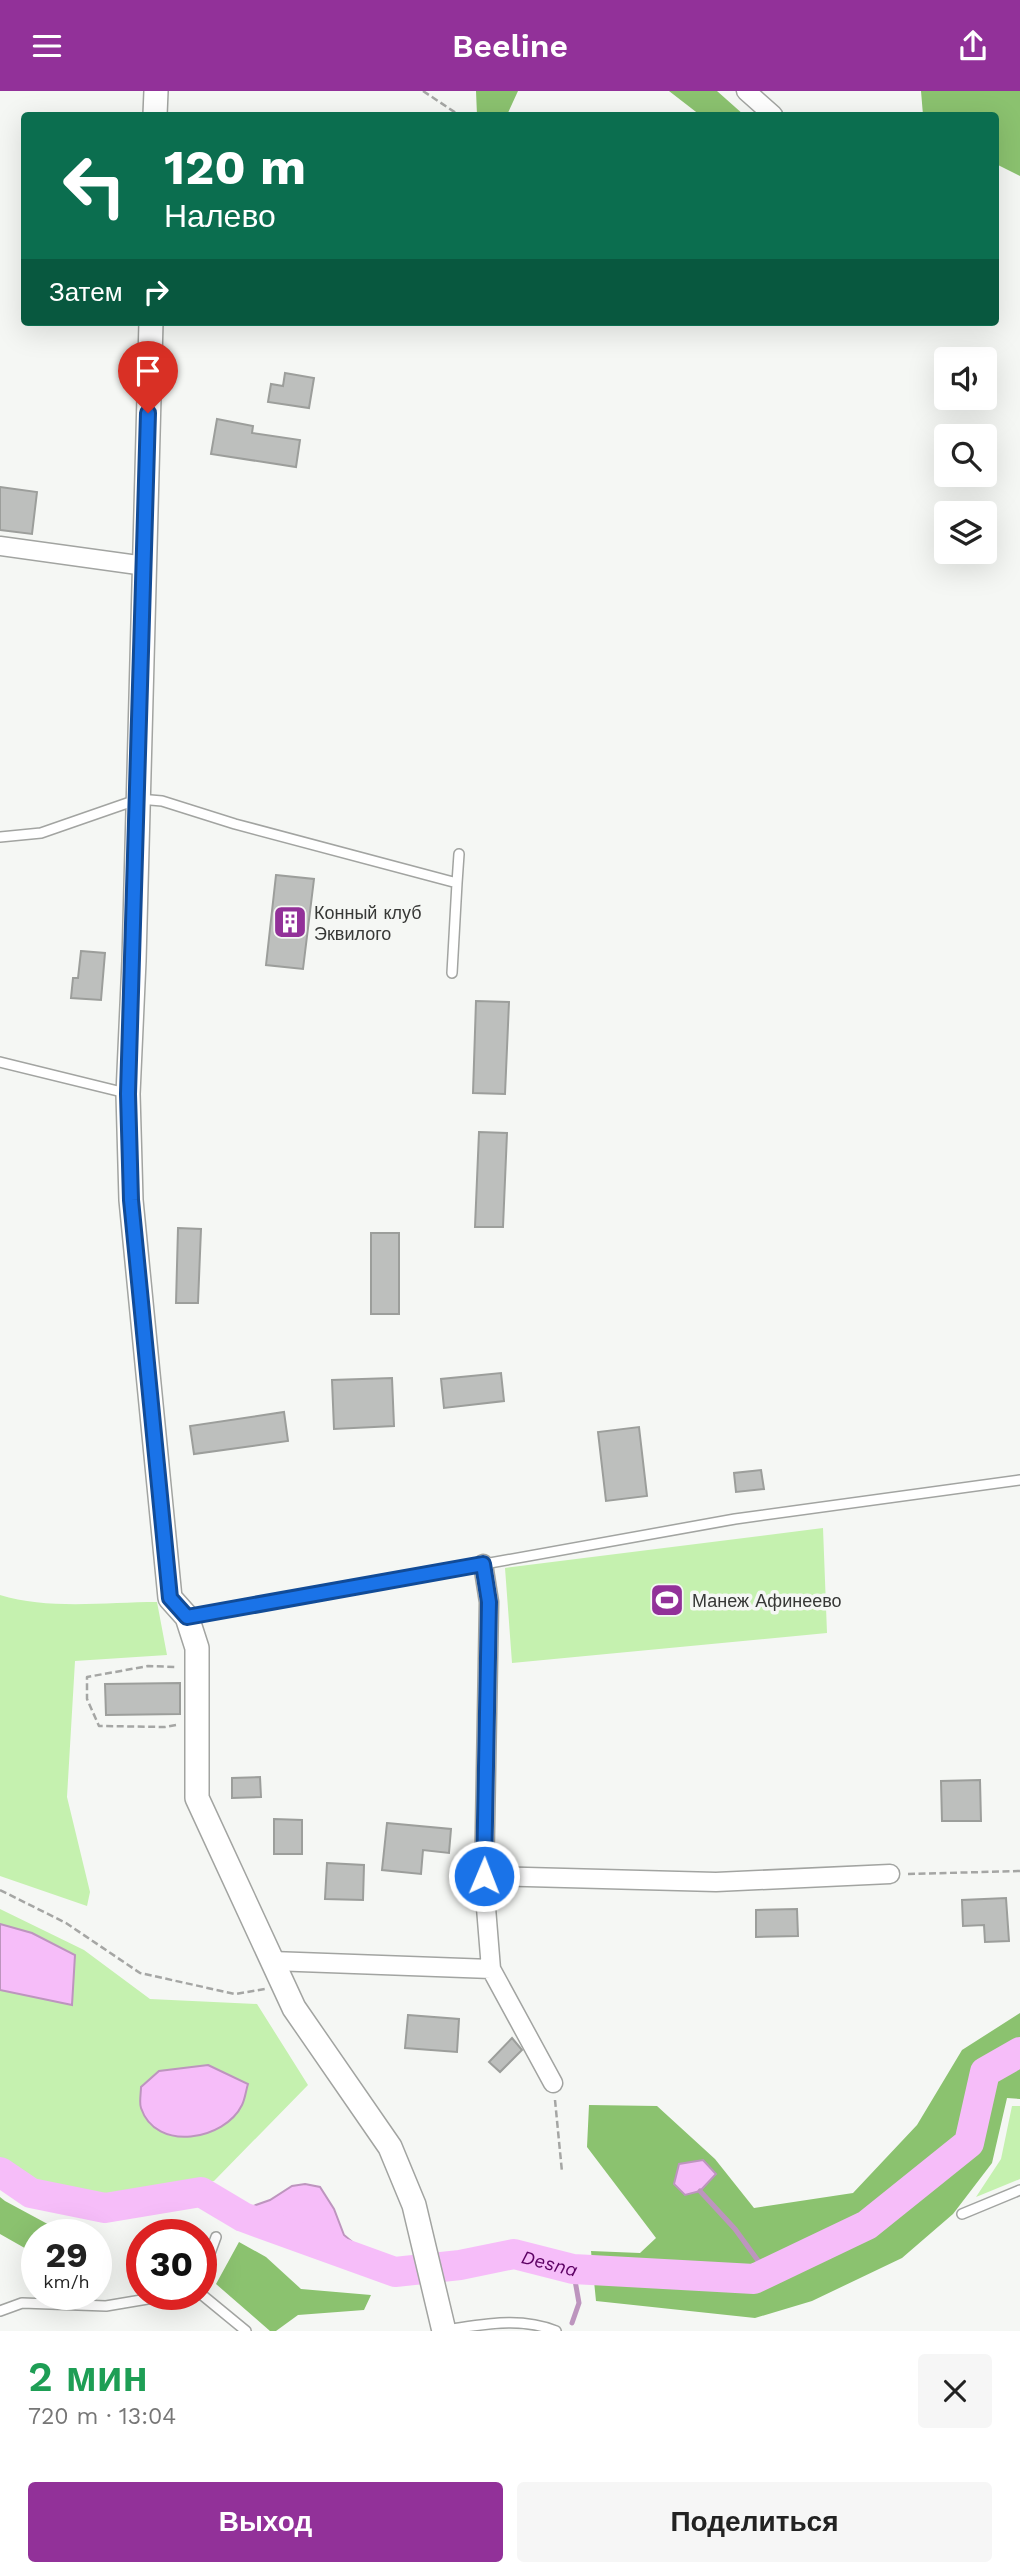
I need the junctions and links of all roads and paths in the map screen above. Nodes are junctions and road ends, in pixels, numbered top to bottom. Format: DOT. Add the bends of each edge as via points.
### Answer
graph roads {
  1 [pos="156,91"];
  2 [pos="423,91"];
  3 [pos="746,91"];
  4 [pos="155,112"];
  5 [pos="455,112"];
  6 [pos="770,112"];
  7 [pos="150,326"];
  8 [pos="0,546"];
  9 [pos="145,566"];
  10 [pos="139,799"];
  11 [pos="0,837"];
  12 [pos="459,855"];
  13 [pos="457,883"];
  14 [pos="452,973"];
  15 [pos="0,1062"];
  16 [pos="128,1094"];
  17 [pos="1020,1480"];
  18 [pos="483,1564"];
  19 [pos="187,1617"];
  20 [pos="178,1660"];
  21 [pos="180,1667"];
  22 [pos="182,1673"];
  23 [pos="181,1723"];
  24 [pos="1020,1871"];
  25 [pos="891,1874"];
  26 [pos="484,1876"];
  27 [pos="0,1891"];
  28 [pos="272,1961"];
  29 [pos="491,1969"];
  30 [pos="284,1987"];
  31 [pos="553,2083"];
  32 [pos="562,2172"];
  33 [pos="1020,2190"];
  34 [pos="962,2214"];
  35 [pos="126,2303"];
  36 [pos="217,2307"];
  37 [pos="0,2311"];
  38 [pos="246,2331"];
  39 [pos="442,2331"];
  40 [pos="556,2331"];
  1 -- 4 [label="street"];
  2 -- 5 [label="path"];
  3 -- 6 [label="street"];
  7 -- 9 [label="street"];
  8 -- 9 [label="street"];
  9 -- 10 [label="street"];
  10 -- 11 [label="lane" via="41,833"];
  10 -- 13 [label="lane" via="162,801"];
  10 -- 16 [label="street"];
  12 -- 13 [label="lane"];
  13 -- 14 [label="lane"];
  15 -- 16 [label="lane"];
  16 -- 19 [label="street" via="131,1200 170,1598"];
  17 -- 18 [label="lane" via="735,1519"];
  18 -- 19 [label="lane"];
  18 -- 26 [label="street" via="489,1602"];
  19 -- 28 [label="street" via="197,1648 197,1798"];
  20 -- 21 [label="path"];
  21 -- 22 [label="path"];
  21 -- 23 [label="path" via="148,1666 87,1677 87,1699 99,1726"];
  24 -- 25 [label="path"];
  25 -- 26 [label="street" via="716,1882"];
  26 -- 29 [label="street"];
  27 -- 30 [label="path" via="66,1923 140,1973 235,1994"];
  28 -- 29 [label="street"];
  28 -- 30 [label="street"];
  29 -- 31 [label="street"];
  30 -- 39 [label="street" via="293,2008 390,2147 414,2205"];
  31 -- 32 [label="path"];
  33 -- 34 [label="lane"];
  35 -- 37 [label="lane" via="106,2307 22,2303"];
  36 -- 38 [label="lane"];
  39 -- 40 [label="lane" via="513,2321"];
}
